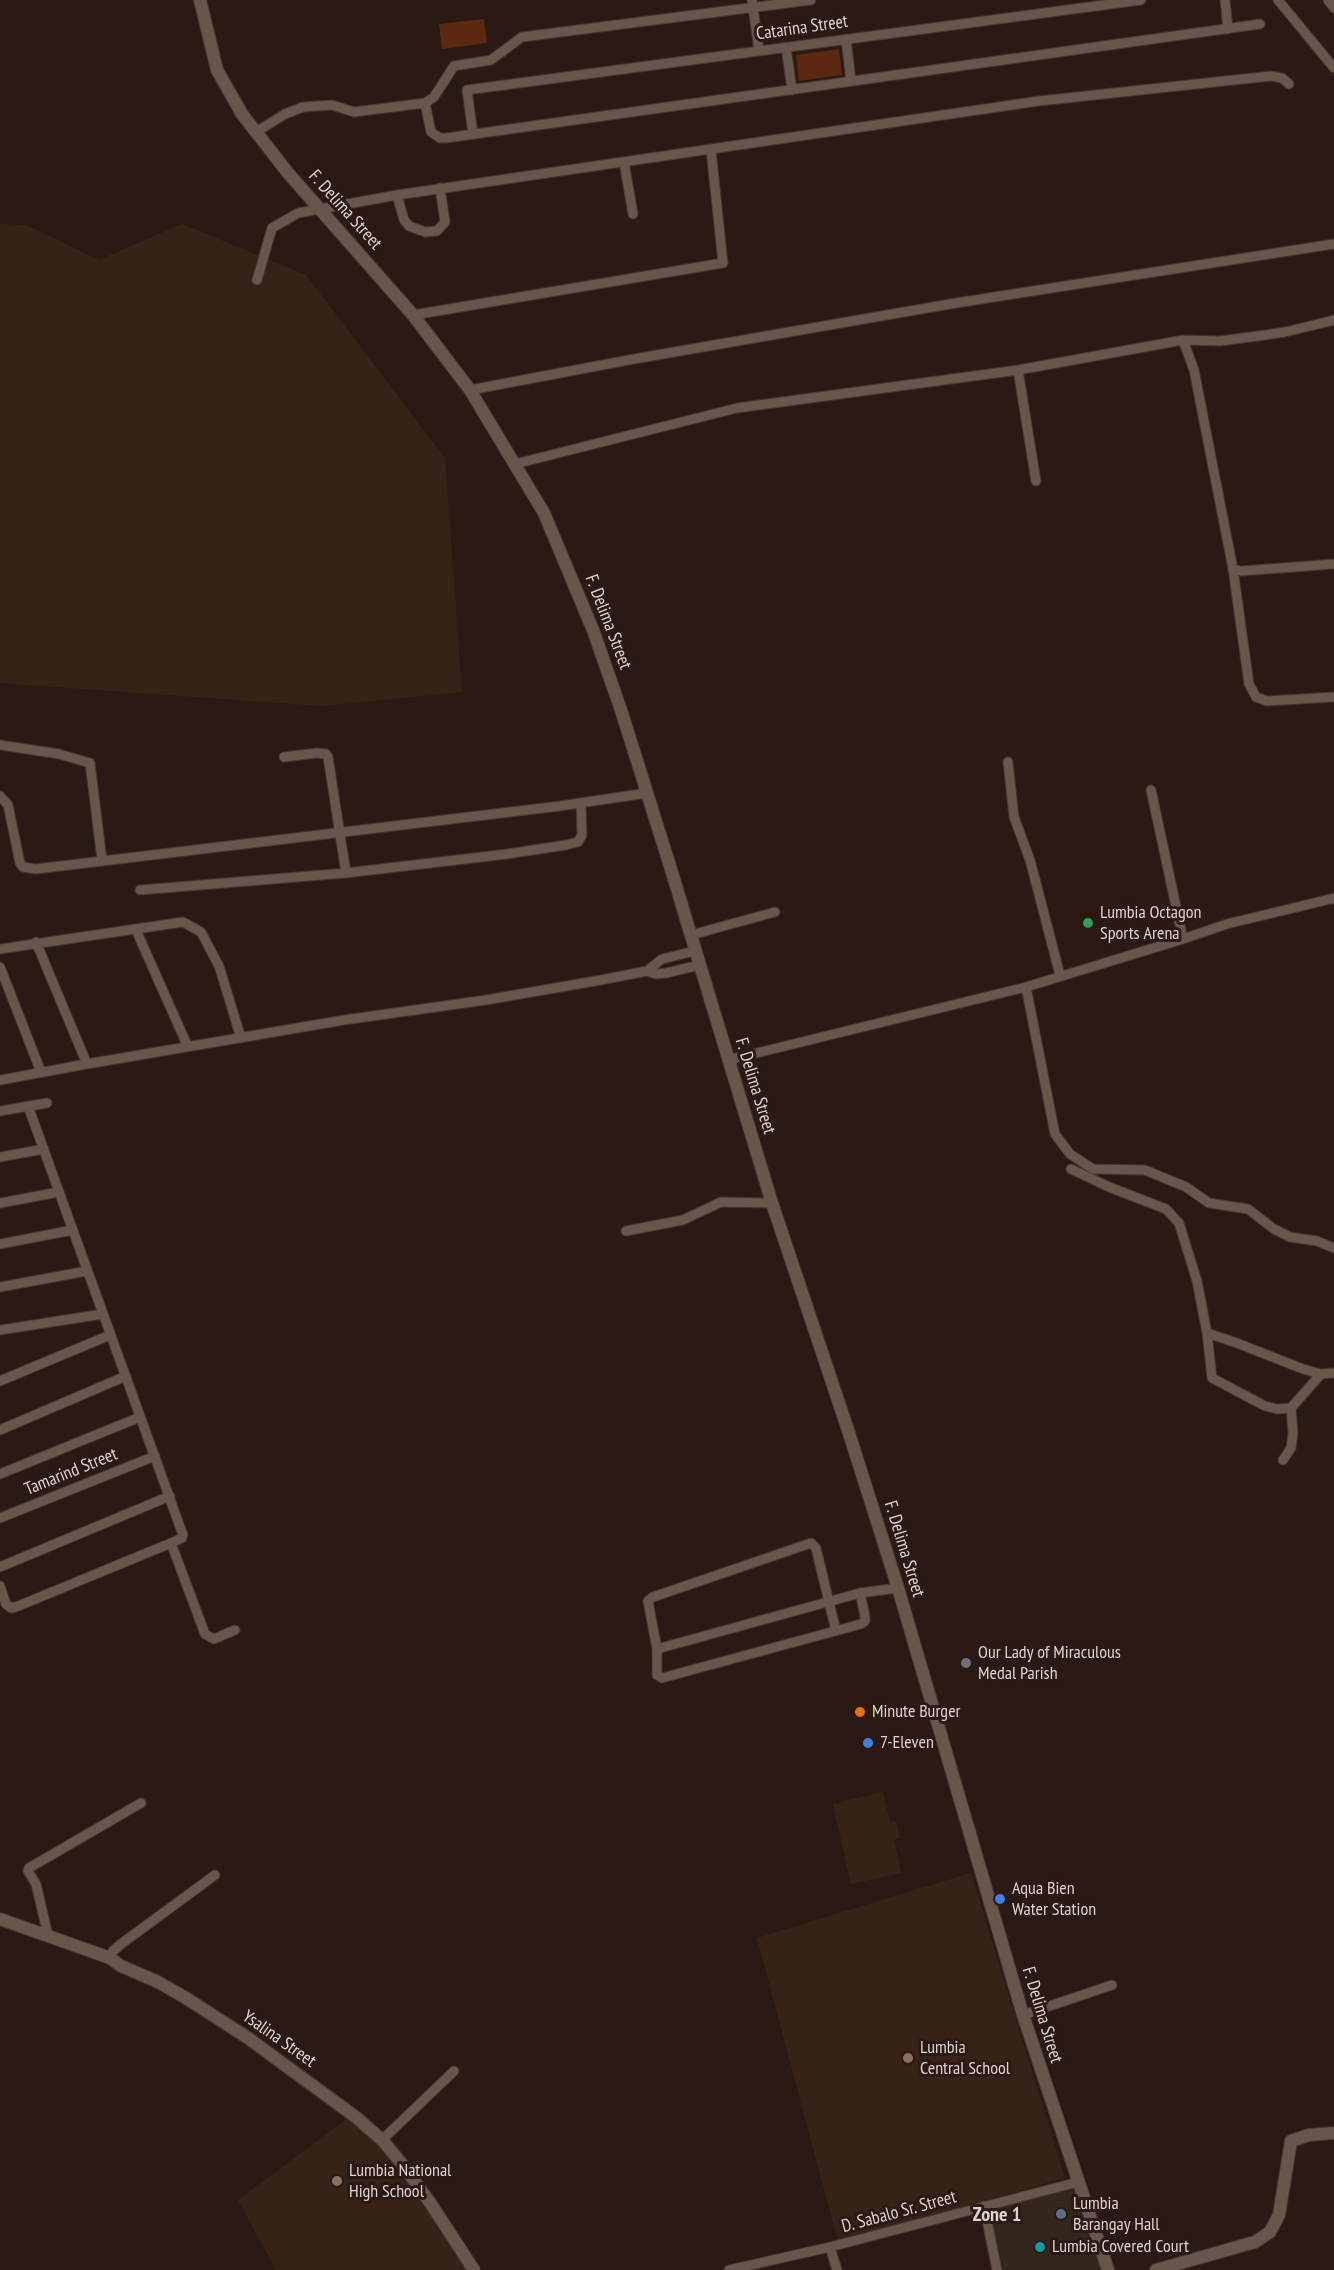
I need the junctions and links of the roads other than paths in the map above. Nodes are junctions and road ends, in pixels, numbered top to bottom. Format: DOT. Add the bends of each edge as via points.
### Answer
graph roads {
  1 [pos="200,0"];
  2 [pos="811,0"];
  3 [pos="1141,0"];
  4 [pos="1225,0"];
  5 [pos="1278,0"];
  6 [pos="1328,0"];
  7 [pos="753,4"];
  8 [pos="1334,8"];
  9 [pos="1260,24"];
  10 [pos="1228,28"];
  11 [pos="846,39"];
  12 [pos="786,47"];
  13 [pos="759,51"];
  14 [pos="1334,54"];
  15 [pos="1324,56"];
  16 [pos="1334,68"];
  17 [pos="851,81"];
  18 [pos="1288,84"];
  19 [pos="792,90"];
  20 [pos="425,103"];
  21 [pos="256,132"];
  22 [pos="473,134"];
  23 [pos="711,150"];
  24 [pos="624,162"];
  25 [pos="440,188"];
  26 [pos="397,195"];
  27 [pos="322,209"];
  28 [pos="633,214"];
  29 [pos="1334,244"];
  30 [pos="257,280"];
  31 [pos="413,315"];
  32 [pos="1334,320"];
  33 [pos="1183,340"];
  34 [pos="1018,370"];
  35 [pos="470,390"];
  36 [pos="515,464"];
  37 [pos="1036,481"];
  38 [pos="1334,564"];
  39 [pos="1233,569"];
  40 [pos="1334,697"];
  41 [pos="0,746"];
  42 [pos="284,757"];
  43 [pos="1008,762"];
  44 [pos="1151,790"];
  45 [pos="647,793"];
  46 [pos="0,796"];
  47 [pos="580,802"];
  48 [pos="341,832"];
  49 [pos="102,860"];
  50 [pos="346,873"];
  51 [pos="140,890"];
  52 [pos="1334,898"];
  53 [pos="775,912"];
  54 [pos="136,930"];
  55 [pos="691,935"];
  56 [pos="1183,939"];
  57 [pos="36,942"];
  58 [pos="0,949"];
  59 [pos="695,951"];
  60 [pos="700,965"];
  61 [pos="0,968"];
  62 [pos="647,971"];
  63 [pos="1060,975"];
  64 [pos="1026,987"];
  65 [pos="241,1038"];
  66 [pos="188,1047"];
  67 [pos="728,1060"];
  68 [pos="87,1064"];
  69 [pos="41,1072"];
  70 [pos="0,1080"];
  71 [pos="47,1103"];
  72 [pos="28,1106"];
  73 [pos="0,1111"];
  74 [pos="44,1149"];
  75 [pos="0,1157"];
  76 [pos="1071,1169"];
  77 [pos="59,1192"];
  78 [pos="0,1203"];
  79 [pos="772,1203"];
  80 [pos="73,1230"];
  81 [pos="626,1231"];
  82 [pos="0,1244"];
  83 [pos="1334,1248"];
  84 [pos="87,1271"];
  85 [pos="0,1287"];
  86 [pos="103,1314"];
  87 [pos="0,1330"];
  88 [pos="1207,1333"];
  89 [pos="110,1335"];
  90 [pos="1334,1373"];
  91 [pos="1321,1374"];
  92 [pos="126,1377"];
  93 [pos="0,1381"];
  94 [pos="1291,1408"];
  95 [pos="140,1417"];
  96 [pos="0,1430"];
  97 [pos="155,1455"];
  98 [pos="1283,1460"];
  99 [pos="0,1474"];
  100 [pos="170,1496"];
  101 [pos="0,1518"];
  102 [pos="171,1543"];
  103 [pos="0,1567"];
  104 [pos="0,1586"];
  105 [pos="898,1588"];
  106 [pos="860,1593"];
  107 [pos="829,1601"];
  108 [pos="235,1630"];
  109 [pos="836,1631"];
  110 [pos="657,1650"];
  111 [pos="141,1803"];
  112 [pos="215,1875"];
  113 [pos="0,1919"];
  114 [pos="48,1935"];
  115 [pos="110,1958"];
  116 [pos="1112,1985"];
  117 [pos="1023,2015"];
  118 [pos="454,2071"];
  119 [pos="1334,2133"];
  120 [pos="382,2140"];
  121 [pos="1078,2182"];
  122 [pos="984,2206"];
  123 [pos="830,2247"];
  124 [pos="474,2270"];
  125 [pos="729,2270"];
  126 [pos="837,2270"];
  127 [pos="997,2270"];
  128 [pos="1108,2270"];
  129 [pos="1156,2270"];
  1 -- 21 [label="street, F. Delima Street" via="217,70"];
  2 -- 7 [label="street"];
  3 -- 11 [label="street, Catarina Street"];
  4 -- 10 [label="street"];
  5 -- 15 [label="street"];
  6 -- 8 [label="street"];
  7 -- 13 [label="street"];
  7 -- 20 [label="street" via="522,37 491,60 454,66 435,97"];
  9 -- 10 [label="street"];
  10 -- 17 [label="street"];
  11 -- 12 [label="street, Catarina Street"];
  11 -- 17 [label="street"];
  12 -- 13 [label="street, Catarina Street"];
  12 -- 19 [label="street"];
  13 -- 22 [label="street, Catarina Street" via="467,90"];
  14 -- 15 [label="street"];
  15 -- 16 [label="street"];
  17 -- 19 [label="street"];
  18 -- 23 [label="street" via="1282,78 1270,76 1039,101"];
  19 -- 22 [label="street"];
  20 -- 21 [label="street" via="354,112 333,105 303,108"];
  20 -- 22 [label="street" via="428,126 435,136"];
  21 -- 27 [label="street, F. Delima Street"];
  23 -- 24 [label="street"];
  23 -- 31 [label="street" via="723,263"];
  24 -- 25 [label="street"];
  24 -- 28 [label="street"];
  25 -- 26 [label="street"];
  25 -- 26 [label="street" via="446,222 437,231 425,232 409,226"];
  26 -- 27 [label="street"];
  27 -- 30 [label="street" via="298,213 272,228"];
  27 -- 31 [label="street, F. Delima Street"];
  29 -- 35 [label="street" via="956,303"];
  31 -- 35 [label="street, F. Delima Street"];
  32 -- 33 [label="street" via="1220,341"];
  33 -- 34 [label="street"];
  33 -- 39 [label="street" via="1194,370"];
  34 -- 36 [label="street" via="737,408"];
  34 -- 37 [label="street"];
  35 -- 36 [label="street, F. Delima Street"];
  36 -- 45 [label="street, F. Delima Street" via="544,513 589,620"];
  38 -- 39 [label="street"];
  39 -- 40 [label="street" via="1249,684 1256,697 1266,701"];
  41 -- 49 [label="street" via="59,754 90,763"];
  42 -- 48 [label="street" via="326,754"];
  43 -- 63 [label="street" via="1014,817 1030,860"];
  44 -- 56 [label="street"];
  45 -- 47 [label="street"];
  45 -- 55 [label="street, F. Delima Street"];
  46 -- 49 [label="street" via="8,805 23,867 36,869"];
  47 -- 48 [label="street"];
  47 -- 50 [label="street" via="583,827 578,842"];
  48 -- 49 [label="street"];
  48 -- 50 [label="street"];
  50 -- 51 [label="street"];
  52 -- 56 [label="street"];
  53 -- 55 [label="street"];
  54 -- 57 [label="street"];
  54 -- 65 [label="street" via="183,922 201,932 219,966"];
  54 -- 66 [label="street"];
  55 -- 59 [label="street, F. Delima Street"];
  56 -- 63 [label="street"];
  57 -- 58 [label="street"];
  57 -- 68 [label="street"];
  59 -- 60 [label="street, F. Delima Street"];
  59 -- 62 [label="street" via="662,959"];
  60 -- 62 [label="street" via="666,973"];
  60 -- 67 [label="street, F. Delima Street"];
  61 -- 69 [label="street"];
  62 -- 65 [label="street"];
  63 -- 64 [label="street"];
  64 -- 67 [label="street"];
  64 -- 83 [label="street" via="1055,1134 1070,1154 1093,1169 1145,1170 1186,1187 1209,1203 1248,1209 1290,1237"];
  65 -- 66 [label="street"];
  66 -- 68 [label="street"];
  67 -- 79 [label="street, F. Delima Street"];
  68 -- 69 [label="street"];
  69 -- 70 [label="street"];
  71 -- 72 [label="street"];
  72 -- 73 [label="street"];
  72 -- 74 [label="street"];
  74 -- 75 [label="street"];
  74 -- 77 [label="street"];
  76 -- 88 [label="street" via="1166,1209 1179,1223 1197,1281"];
  77 -- 78 [label="street"];
  77 -- 80 [label="street"];
  79 -- 81 [label="street" via="721,1202 682,1220"];
  79 -- 105 [label="street, F. Delima Street"];
  80 -- 82 [label="street"];
  80 -- 84 [label="street"];
  84 -- 85 [label="street"];
  84 -- 86 [label="street"];
  86 -- 87 [label="street"];
  86 -- 89 [label="street"];
  88 -- 91 [label="street"];
  88 -- 94 [label="street" via="1212,1378 1265,1406"];
  89 -- 92 [label="street"];
  89 -- 93 [label="street"];
  90 -- 91 [label="street"];
  91 -- 94 [label="street"];
  92 -- 95 [label="street"];
  92 -- 96 [label="street"];
  94 -- 98 [label="street" via="1293,1432"];
  95 -- 97 [label="street"];
  95 -- 99 [label="street"];
  97 -- 100 [label="street"];
  97 -- 101 [label="street, Tamarind Street"];
  100 -- 102 [label="street" via="183,1533 182,1538"];
  100 -- 103 [label="street"];
  102 -- 104 [label="street" via="16,1607 6,1604"];
  102 -- 108 [label="street" via="206,1634 214,1639"];
  105 -- 106 [label="street"];
  105 -- 117 [label="street, F. Delima Street"];
  106 -- 107 [label="street"];
  106 -- 109 [label="street" via="865,1621"];
  107 -- 109 [label="street"];
  107 -- 110 [label="street"];
  107 -- 110 [label="street" via="816,1548 809,1543 651,1598 648,1603"];
  109 -- 110 [label="street" via="662,1678 657,1676"];
  111 -- 114 [label="street" via="29,1868"];
  112 -- 115 [label="street" via="121,1944"];
  113 -- 114 [label="street, Ysalina Street"];
  114 -- 115 [label="street, Ysalina Street"];
  115 -- 120 [label="street, Ysalina Street" via="221,2020"];
  116 -- 117 [label="street"];
  117 -- 121 [label="street, F. Delima Street"];
  118 -- 120 [label="street"];
  119 -- 129 [label="street" via="1291,2141 1279,2215 1270,2232 1255,2242"];
  120 -- 124 [label="street, Ysalina Street" via="431,2204"];
  121 -- 122 [label="street, D. Sabalo Sr. Street"];
  121 -- 128 [label="street, F. Delima Street"];
  122 -- 123 [label="street, D. Sabalo Sr. Street"];
  122 -- 127 [label="street"];
  123 -- 125 [label="street, D. Sabalo Sr. Street"];
  123 -- 126 [label="street"];
}
